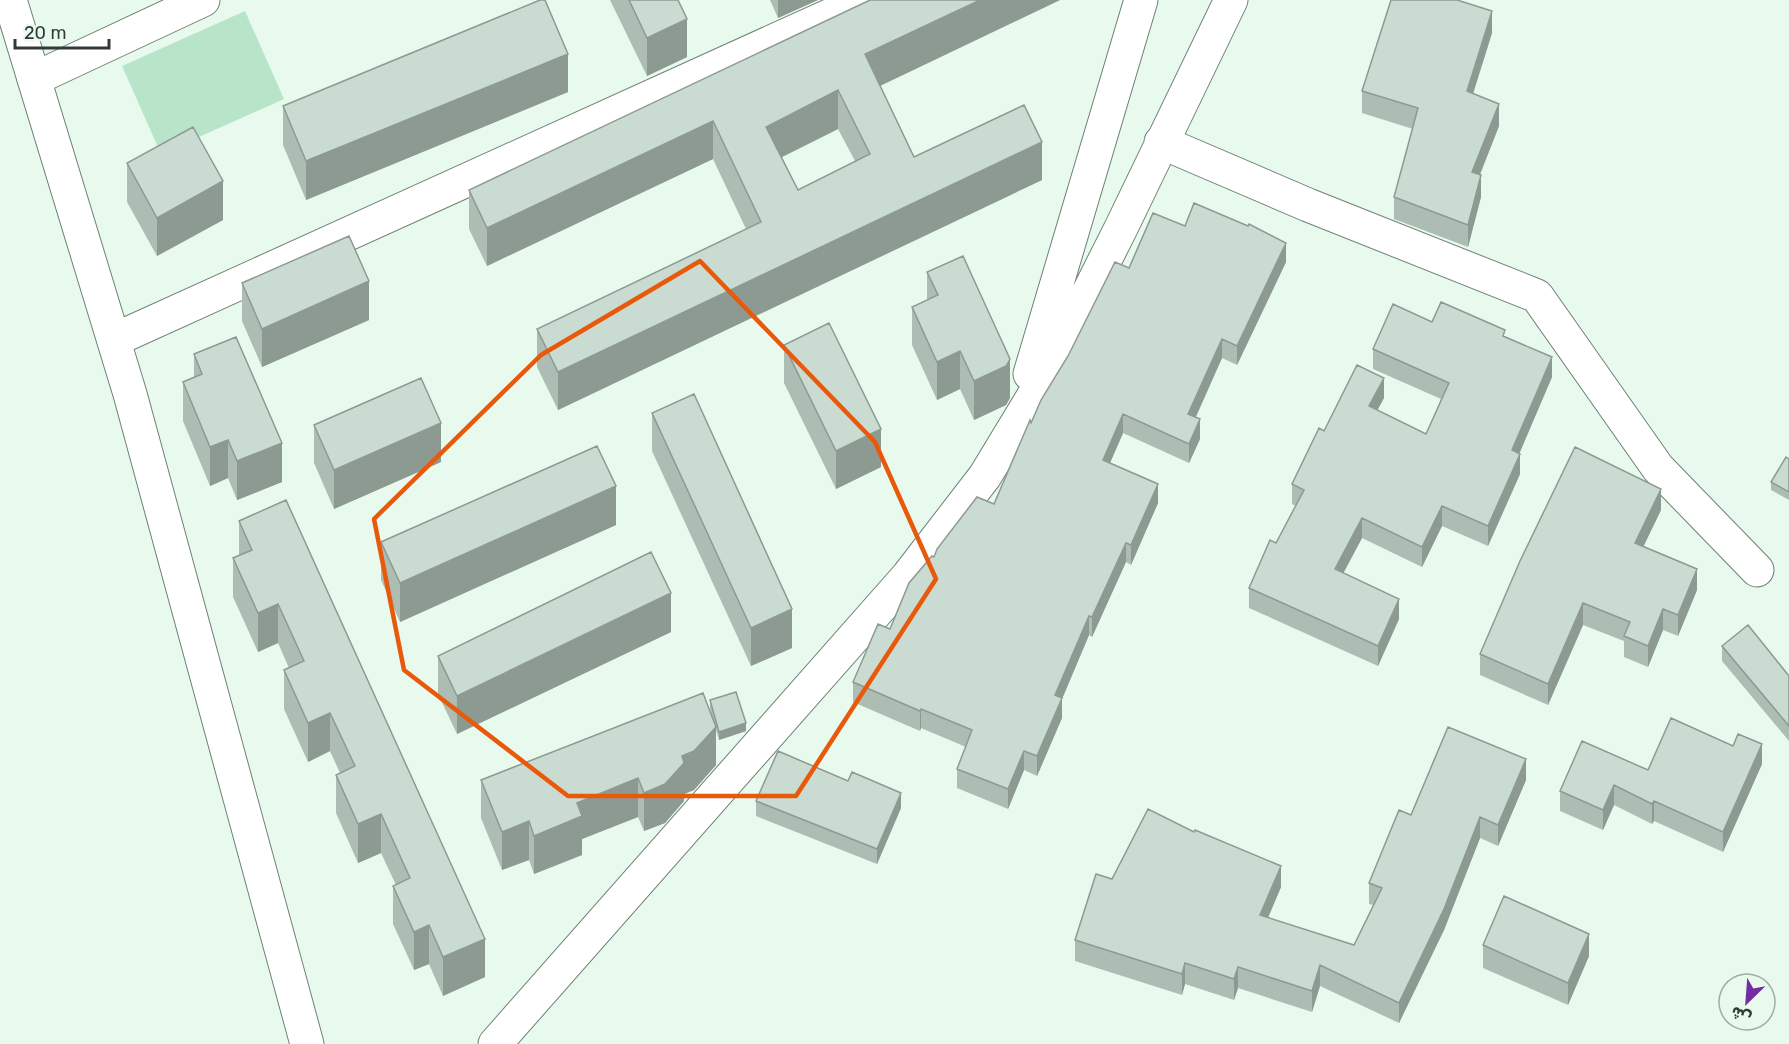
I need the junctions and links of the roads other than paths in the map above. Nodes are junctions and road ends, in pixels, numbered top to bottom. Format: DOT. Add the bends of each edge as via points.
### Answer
graph roads {
  1 [pos="10,0"];
  2 [pos="203,0"];
  3 [pos="864,0"];
  4 [pos="1141,0"];
  5 [pos="1231,0"];
  6 [pos="34,79"];
  7 [pos="1161,142"];
  8 [pos="114,340"];
  9 [pos="1014,428"];
  10 [pos="1757,570"];
  11 [pos="307,1044"];
  12 [pos="495,1044"];
  1 -- 6 [label="street"];
  2 -- 6 [label="street"];
  3 -- 8 [label="street"];
  4 -- 9 [label="street"];
  5 -- 7 [label="street"];
  6 -- 8 [label="street"];
  7 -- 9 [label="street" via="1051,367"];
  7 -- 10 [label="street" via="1537,296 1658,468"];
  8 -- 11 [label="street"];
  9 -- 12 [label="street" via="985,476 908,576"];
}
